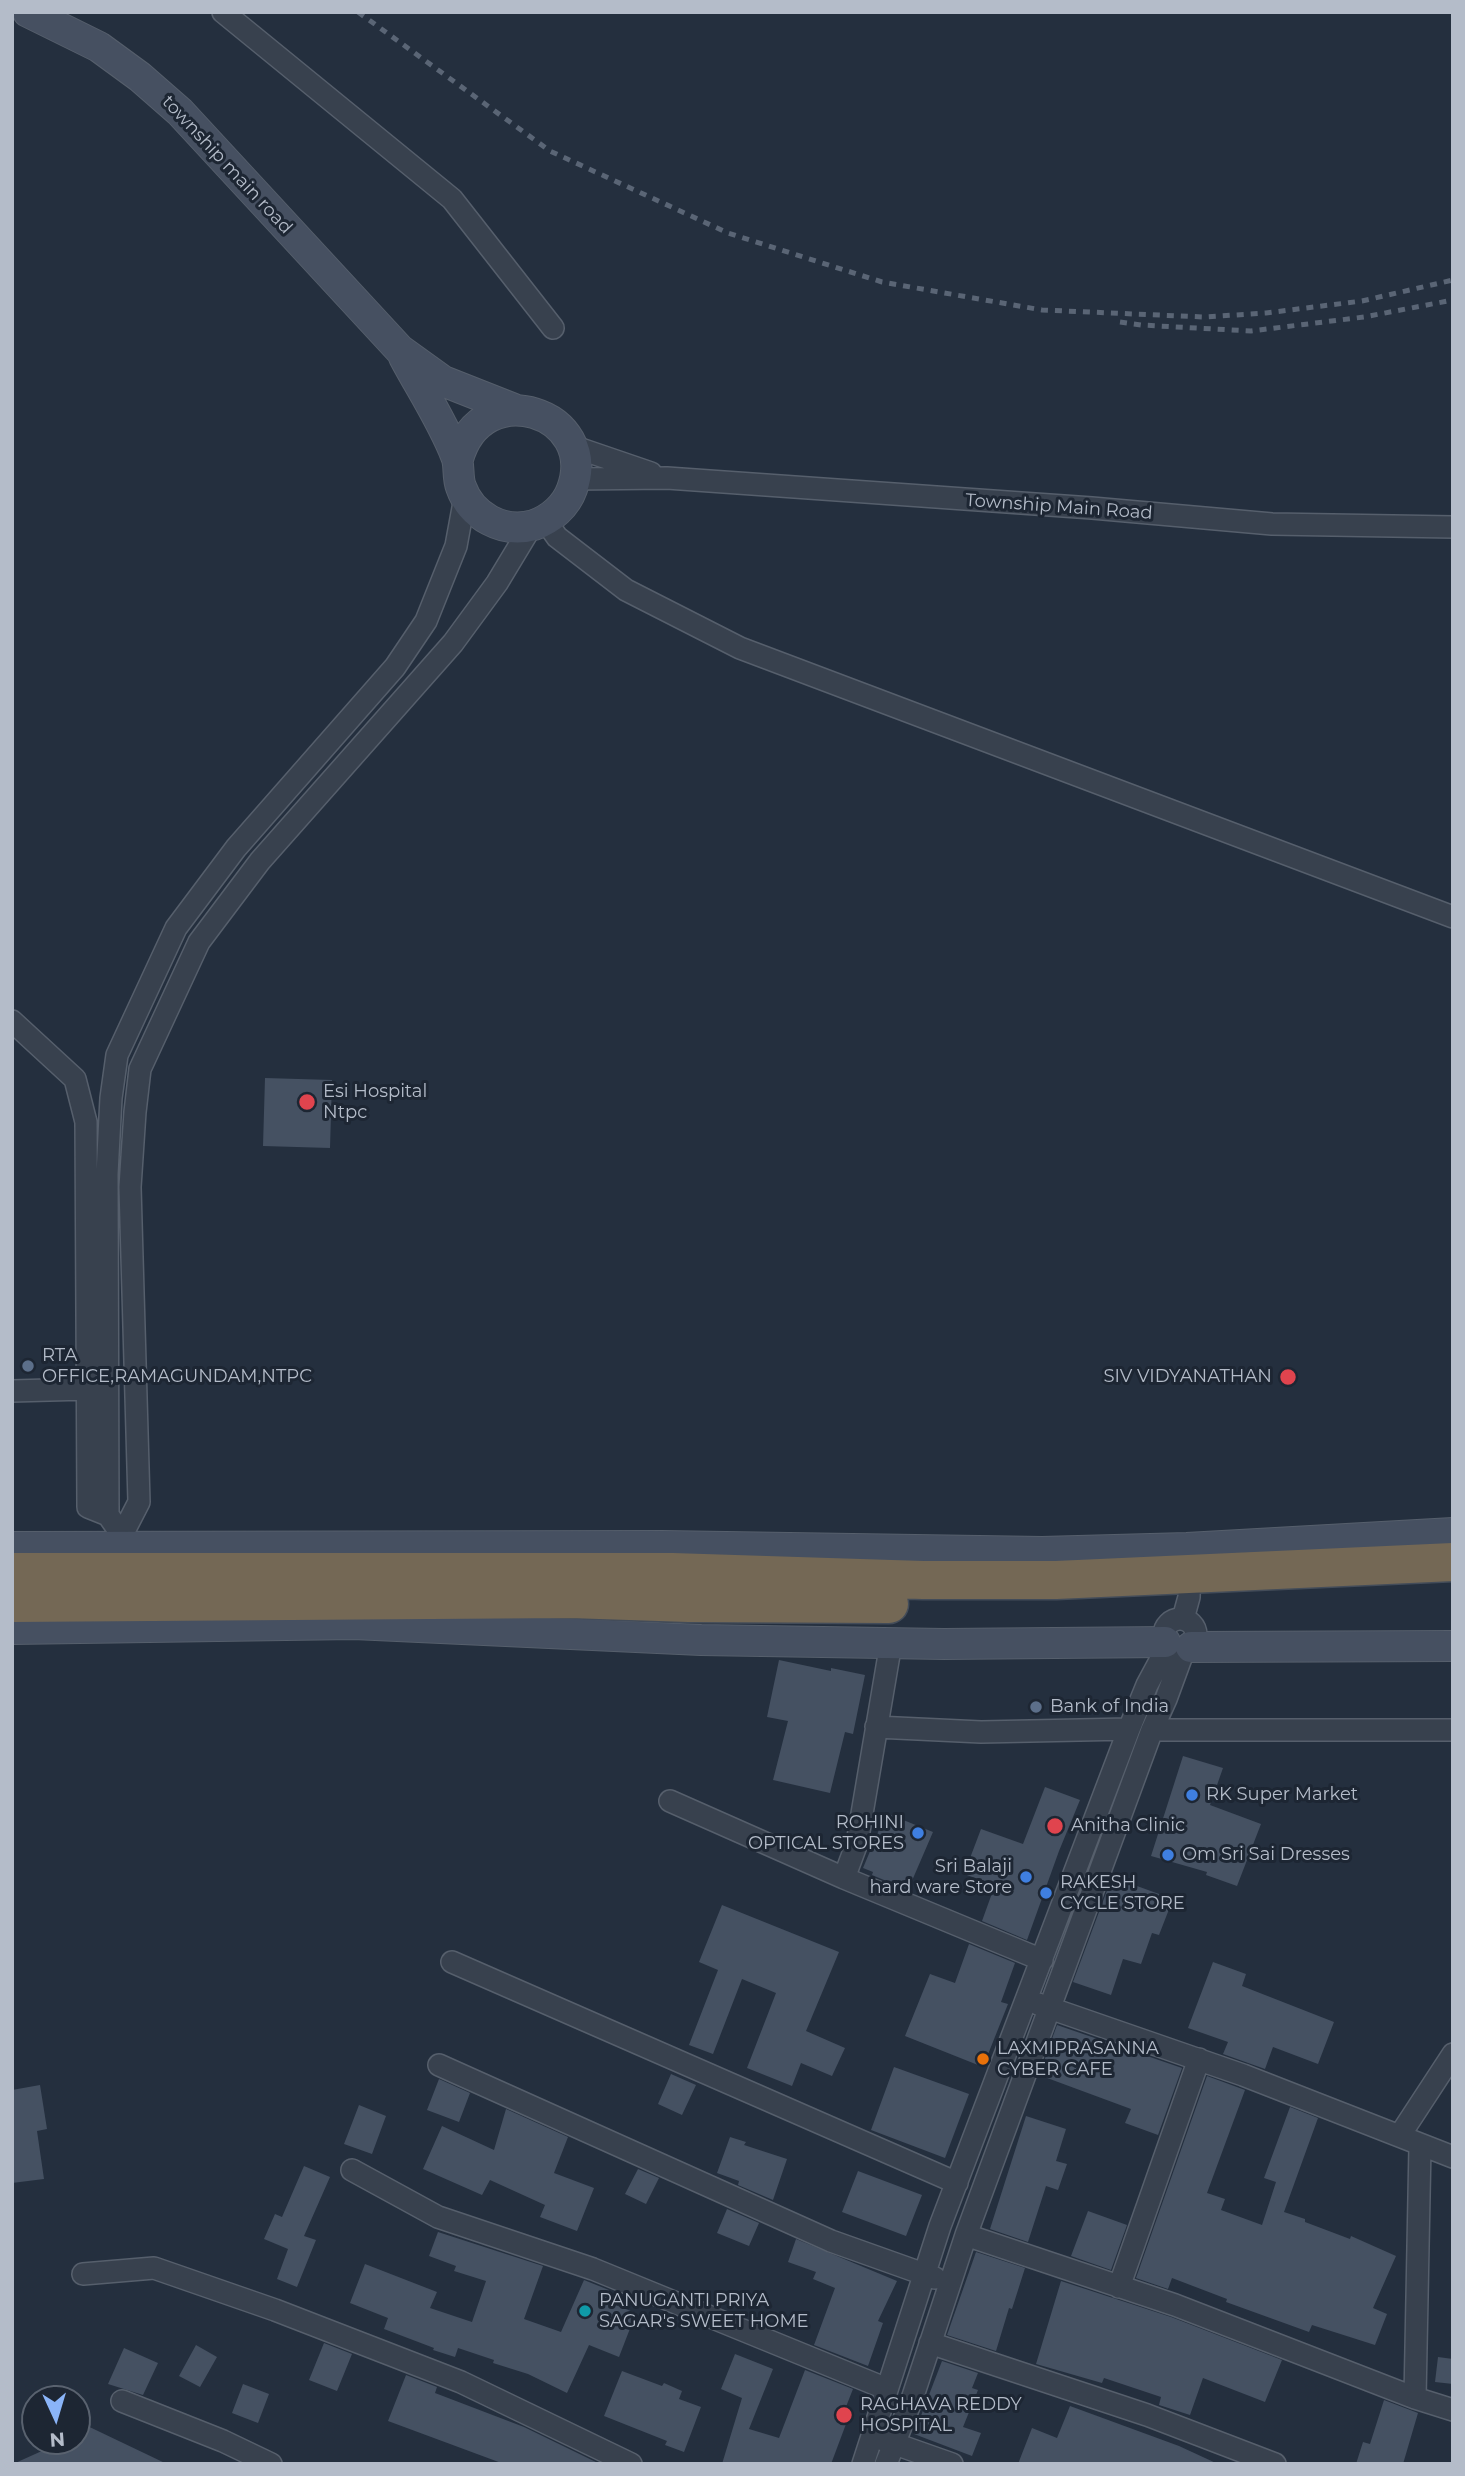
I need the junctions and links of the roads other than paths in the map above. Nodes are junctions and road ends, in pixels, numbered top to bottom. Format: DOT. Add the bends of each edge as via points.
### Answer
graph roads {
  1 [pos="223,12"];
  2 [pos="41,18"];
  3 [pos="553,328"];
  4 [pos="400,350"];
  5 [pos="514,409"];
  6 [pos="572,446"];
  7 [pos="458,459"];
  8 [pos="667,478"];
  9 [pos="575,479"];
  10 [pos="465,497"];
  11 [pos="538,523"];
  12 [pos="1453,527"];
  13 [pos="1453,917"];
  14 [pos="12,1021"];
  15 [pos="87,1388"];
  16 [pos="12,1391"];
  17 [pos="108,1515"];
  18 [pos="1453,1533"];
  19 [pos="12,1547"];
  20 [pos="1453,1562"];
  21 [pos="12,1572"];
  22 [pos="675,1574"];
  23 [pos="124,1576"];
  24 [pos="1453,1587"];
  25 [pos="832,1593"];
  26 [pos="12,1603"];
  27 [pos="211,1613"];
  28 [pos="1182,1615"];
  29 [pos="12,1629"];
  30 [pos="891,1643"];
  31 [pos="1453,1646"];
  32 [pos="876,1727"];
  33 [pos="1129,1729"];
  34 [pos="1152,1730"];
  35 [pos="1453,1730"];
  36 [pos="670,1801"];
  37 [pos="844,1878"];
  38 [pos="1042,1960"];
  39 [pos="452,1962"];
  40 [pos="1027,1999"];
  41 [pos="1049,2010"];
  42 [pos="1453,2054"];
  43 [pos="1199,2059"];
  44 [pos="439,2065"];
  45 [pos="1400,2135"];
  46 [pos="1420,2146"];
  47 [pos="1453,2157"];
  48 [pos="352,2169"];
  49 [pos="957,2183"];
  50 [pos="966,2235"];
  51 [pos="83,2274"];
  52 [pos="925,2274"];
  53 [pos="950,2284"];
  54 [pos="1119,2287"];
  55 [pos="930,2343"];
  56 [pos="887,2389"];
  57 [pos="1415,2399"];
  58 [pos="122,2401"];
  59 [pos="1453,2410"];
  60 [pos="872,2437"];
  61 [pos="894,2444"];
  62 [pos="271,2464"];
  63 [pos="631,2464"];
  64 [pos="863,2464"];
  65 [pos="886,2464"];
  66 [pos="952,2464"];
  67 [pos="1275,2464"];
  1 -- 3 [label="street" via="452,199"];
  2 -- 4 [label="street, township main road" via="99,47 180,112"];
  4 -- 5 [label="street, township main road" via="443,381"];
  4 -- 7 [label="street, township main road"];
  5 -- 6 [label="street, township main road" via="551,420"];
  5 -- 7 [label="street" via="488,416 477,425"];
  6 -- 8 [label="street, Township Main Road"];
  6 -- 9 [label="street"];
  7 -- 10 [label="street, township main road"];
  8 -- 9 [label="street, Township Main Road"];
  8 -- 12 [label="street, Township Main Road" via="1272,524"];
  9 -- 11 [label="street" via="565,503"];
  10 -- 11 [label="street" via="494,523 520,527"];
  10 -- 17 [label="street" via="456,546 426,621 395,667 236,848 176,928 117,1055 107,1174"];
  11 -- 13 [label="street" via="626,590 740,648"];
  11 -- 23 [label="street" via="453,643 260,861 199,942 140,1069 130,1187 139,1502"];
  14 -- 15 [label="street" via="75,1079 86,1122"];
  15 -- 16 [label="street"];
  15 -- 17 [label="street" via="88,1507"];
  17 -- 23 [label="street"];
  18 -- 28 [label="street"];
  19 -- 23 [label="street"];
  20 -- 28 [label="highway"];
  21 -- 23 [label="highway"];
  22 -- 23 [label="highway"];
  22 -- 25 [label="highway"];
  22 -- 25 [label="street"];
  22 -- 27 [label="highway" via="570,1599"];
  23 -- 26 [label="highway"];
  23 -- 27 [label="highway"];
  23 -- 29 [label="street"];
  24 -- 28 [label="highway"];
  25 -- 27 [label="street" via="701,1640"];
  25 -- 28 [label="highway" via="1056,1580"];
  25 -- 30 [label="street"];
  28 -- 30 [label="street"];
  28 -- 31 [label="street"];
  28 -- 33 [label="street"];
  28 -- 34 [label="street" via="1166,1699"];
  30 -- 32 [label="street"];
  32 -- 33 [label="street" via="981,1732"];
  32 -- 37 [label="street" via="857,1843"];
  33 -- 38 [label="street"];
  34 -- 35 [label="street"];
  34 -- 41 [label="street"];
  36 -- 37 [label="street"];
  37 -- 38 [label="street"];
  38 -- 40 [label="street"];
  39 -- 49 [label="street"];
  40 -- 41 [label="street"];
  40 -- 49 [label="street"];
  41 -- 43 [label="street"];
  41 -- 50 [label="street"];
  42 -- 45 [label="street"];
  43 -- 45 [label="street"];
  43 -- 54 [label="street"];
  44 -- 52 [label="street" via="831,2241"];
  45 -- 46 [label="street"];
  46 -- 47 [label="street"];
  46 -- 57 [label="street"];
  48 -- 56 [label="street" via="438,2217 593,2269"];
  49 -- 52 [label="street"];
  50 -- 53 [label="street"];
  50 -- 54 [label="street"];
  51 -- 63 [label="street" via="154,2268 251,2301 461,2382"];
  52 -- 53 [label="street"];
  52 -- 56 [label="street"];
  53 -- 55 [label="street"];
  54 -- 57 [label="street"];
  55 -- 61 [label="street"];
  55 -- 67 [label="street" via="1147,2414"];
  56 -- 60 [label="street"];
  57 -- 59 [label="street"];
  58 -- 62 [label="street"];
  60 -- 61 [label="street"];
  60 -- 64 [label="street"];
  61 -- 65 [label="street"];
  61 -- 66 [label="street"];
}
